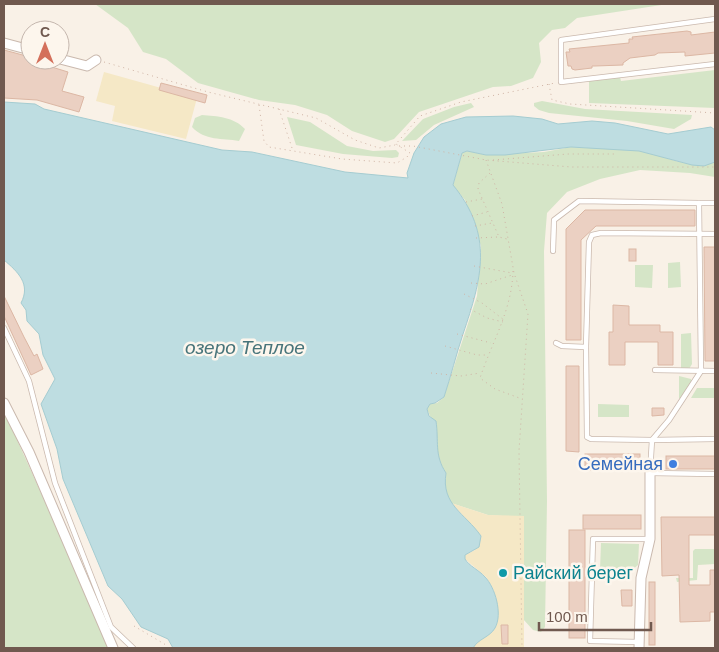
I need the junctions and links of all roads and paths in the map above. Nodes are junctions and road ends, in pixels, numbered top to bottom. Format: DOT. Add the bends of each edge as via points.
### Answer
graph roads {
  1 [pos="715,19"];
  2 [pos="4,43"];
  3 [pos="20,47"];
  4 [pos="96,60"];
  5 [pos="70,62"];
  6 [pos="715,64"];
  7 [pos="561,82"];
  8 [pos="548,84"];
  9 [pos="259,104"];
  10 [pos="279,109"];
  11 [pos="715,113"];
  12 [pos="396,144"];
  13 [pos="399,146"];
  14 [pos="413,146"];
  15 [pos="293,150"];
  16 [pos="410,153"];
  17 [pos="615,154"];
  18 [pos="486,160"];
  19 [pos="490,161"];
  20 [pos="715,167"];
  21 [pos="491,173"];
  22 [pos="482,198"];
  23 [pos="466,202"];
  24 [pos="699,203"];
  25 [pos="715,203"];
  26 [pos="488,211"];
  27 [pos="472,216"];
  28 [pos="493,223"];
  29 [pos="475,226"];
  30 [pos="700,234"];
  31 [pos="715,234"];
  32 [pos="499,237"];
  33 [pos="476,238"];
  34 [pos="508,239"];
  35 [pos="553,251"];
  36 [pos="474,266"];
  37 [pos="513,268"];
  38 [pos="513,274"];
  39 [pos="471,283"];
  40 [pos="464,294"];
  41 [pos="470,310"];
  42 [pos="504,321"];
  43 [pos="4,328"];
  44 [pos="457,334"];
  45 [pos="556,343"];
  46 [pos="492,344"];
  47 [pos="445,346"];
  48 [pos="586,348"];
  49 [pos="488,355"];
  50 [pos="655,370"];
  51 [pos="701,370"];
  52 [pos="715,371"];
  53 [pos="482,372"];
  54 [pos="431,373"];
  55 [pos="522,399"];
  56 [pos="4,403"];
  57 [pos="715,439"];
  58 [pos="652,440"];
  59 [pos="650,473"];
  60 [pos="715,474"];
  61 [pos="650,538"];
  62 [pos="134,626"];
  63 [pos="639,645"];
  64 [pos="113,648"];
  65 [pos="133,648"];
  66 [pos="167,648"];
  67 [pos="522,648"];
  1 -- 7 [label="lane" via="561,40"];
  2 -- 3 [label="street"];
  4 -- 5 [label="street" via="86,66"];
  4 -- 9 [label="path"];
  6 -- 7 [label="lane"];
  7 -- 8 [label="path"];
  8 -- 11 [label="path" via="552,100 570,104"];
  8 -- 12 [label="path" via="461,102 420,116"];
  9 -- 10 [label="path"];
  9 -- 15 [label="path" via="264,141 269,147"];
  10 -- 12 [label="path" via="316,118 355,140 379,148"];
  10 -- 15 [label="path"];
  12 -- 13 [label="path"];
  13 -- 14 [label="path"];
  13 -- 16 [label="path"];
  14 -- 16 [label="path"];
  14 -- 18 [label="path"];
  15 -- 16 [label="path" via="342,159 397,163"];
  17 -- 19 [label="path" via="568,154"];
  18 -- 19 [label="path"];
  18 -- 21 [label="path"];
  19 -- 20 [label="path" via="571,167"];
  21 -- 22 [label="path" via="479,183"];
  21 -- 34 [label="path" via="502,204"];
  22 -- 23 [label="path"];
  22 -- 26 [label="path"];
  24 -- 25 [label="lane"];
  24 -- 30 [label="lane"];
  24 -- 35 [label="lane" via="579,201 554,220"];
  26 -- 27 [label="path"];
  26 -- 28 [label="path"];
  28 -- 29 [label="path"];
  28 -- 32 [label="path"];
  30 -- 31 [label="lane"];
  30 -- 48 [label="lane" via="592,235 588,242"];
  30 -- 51 [label="lane"];
  32 -- 33 [label="path"];
  32 -- 34 [label="path"];
  34 -- 37 [label="path"];
  36 -- 38 [label="path"];
  37 -- 38 [label="path"];
  37 -- 55 [label="path" via="528,314"];
  38 -- 39 [label="path" via="485,284"];
  38 -- 42 [label="path"];
  40 -- 42 [label="path" via="482,303"];
  41 -- 42 [label="path"];
  42 -- 46 [label="path"];
  43 -- 65 [label="lane" via="29,381 55,483 111,627"];
  44 -- 46 [label="path"];
  45 -- 48 [label="lane"];
  46 -- 49 [label="path"];
  47 -- 49 [label="path"];
  48 -- 58 [label="lane" via="587,437"];
  49 -- 53 [label="path"];
  50 -- 51 [label="lane"];
  51 -- 52 [label="lane"];
  51 -- 58 [label="lane"];
  53 -- 54 [label="path" via="461,376"];
  53 -- 55 [label="path" via="480,378 494,389"];
  55 -- 67 [label="path" via="519,451"];
  56 -- 64 [label="street"];
  57 -- 58 [label="lane"];
  58 -- 59 [label="lane"];
  59 -- 60 [label="lane"];
  59 -- 61 [label="street"];
  61 -- 63 [label="street" via="641,578"];
  61 -- 63 [label="lane" via="593,539 590,641"];
  62 -- 66 [label="path"];
}
